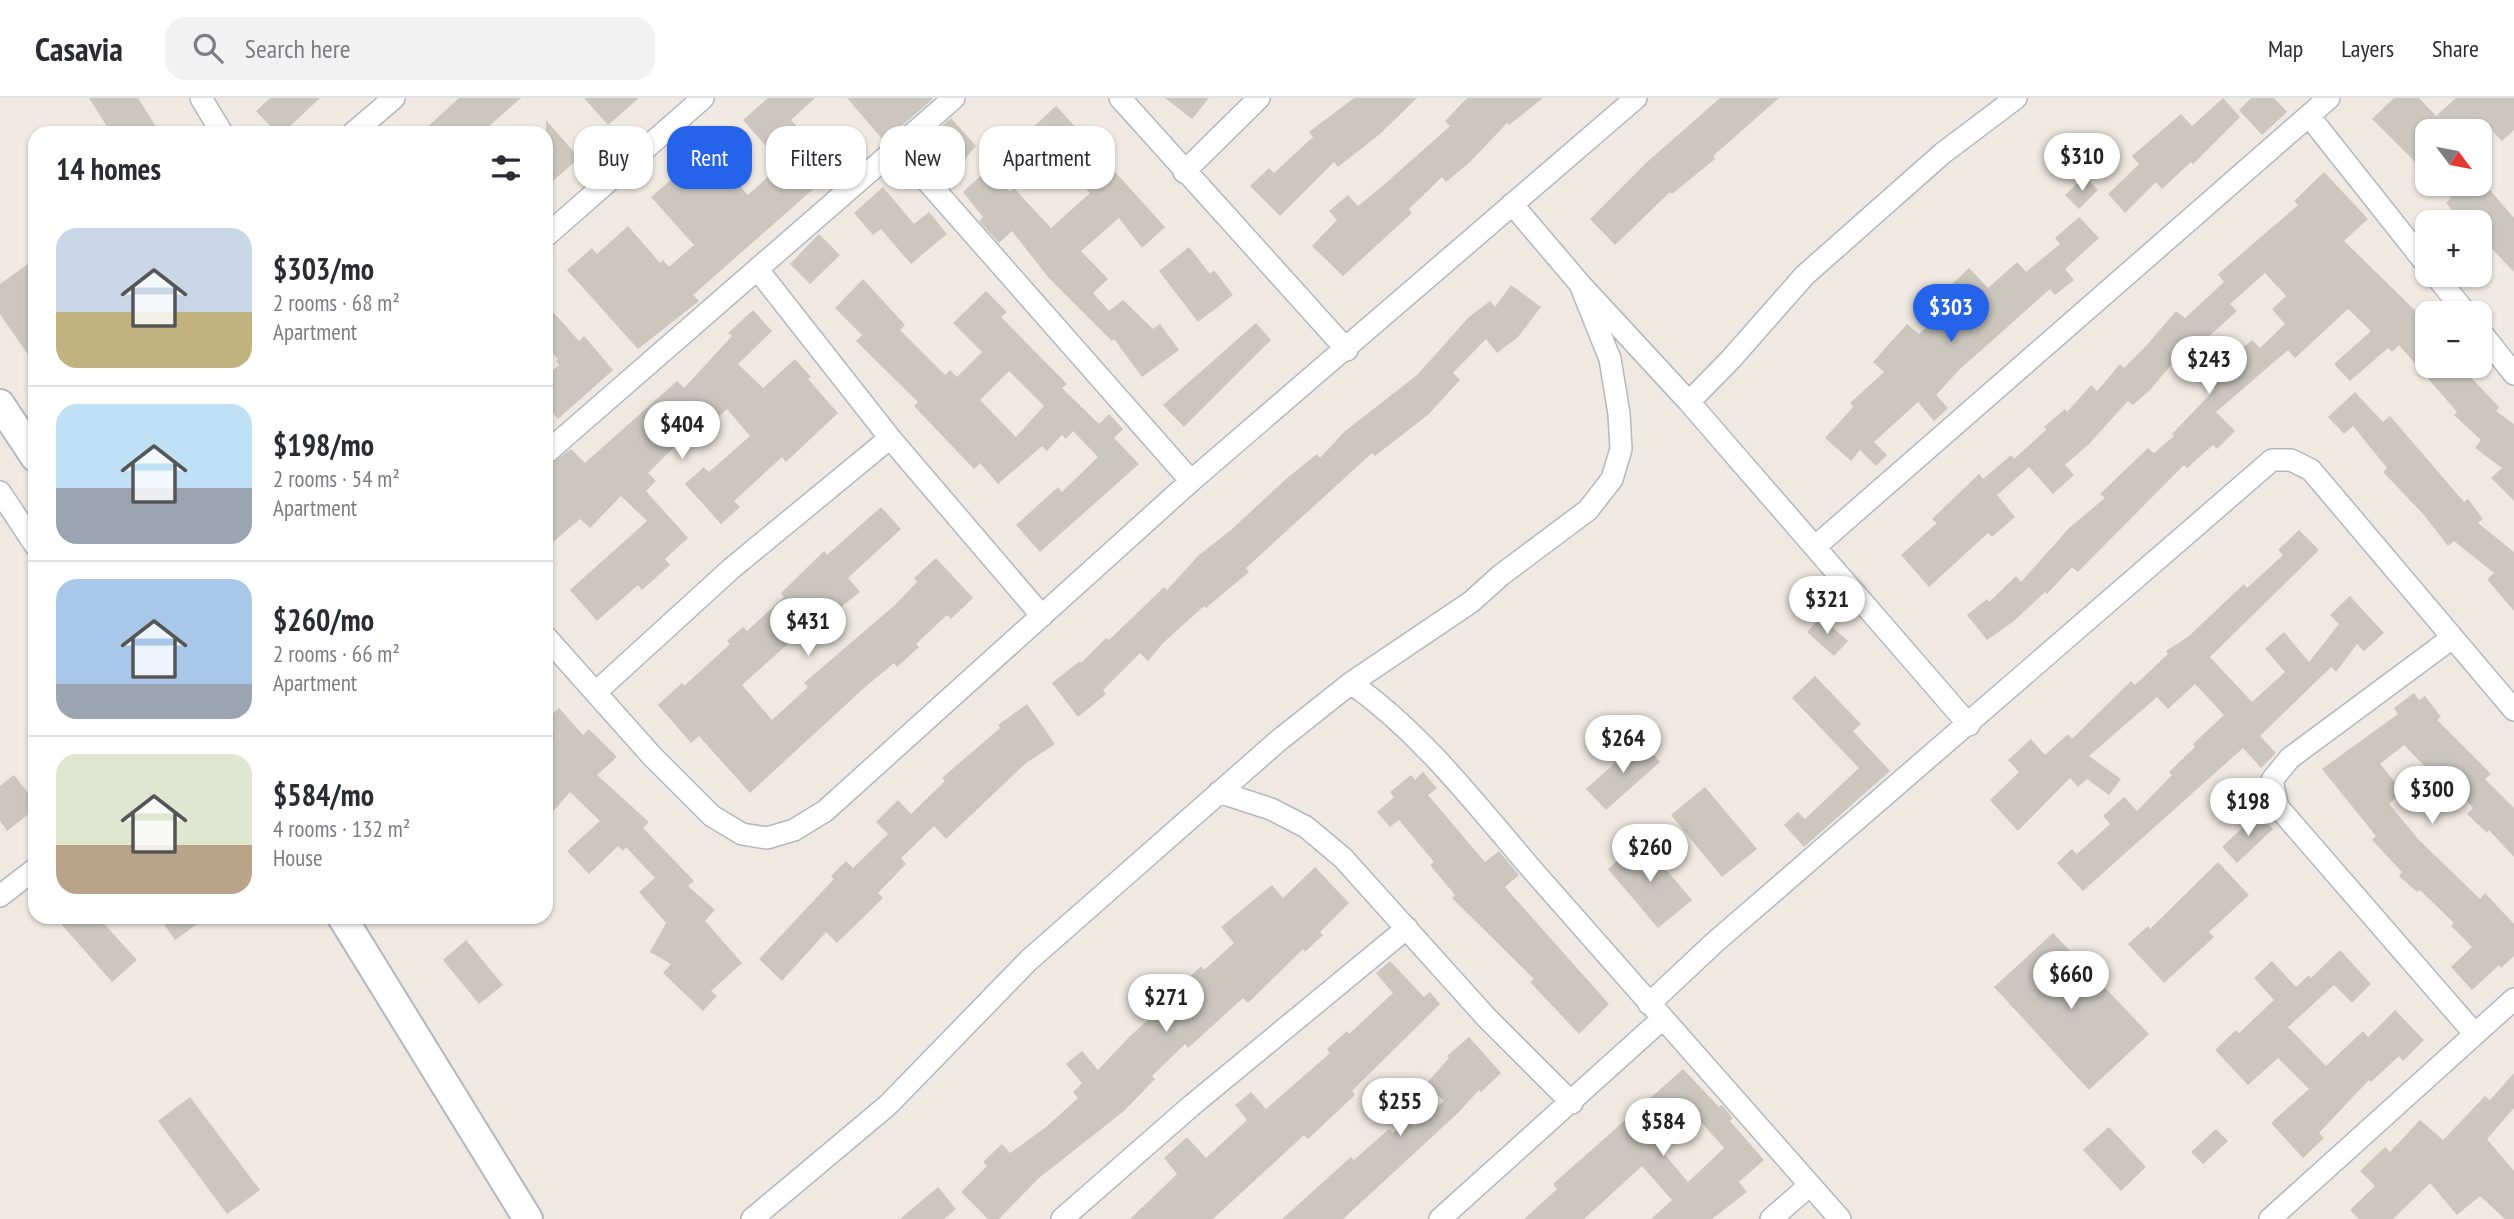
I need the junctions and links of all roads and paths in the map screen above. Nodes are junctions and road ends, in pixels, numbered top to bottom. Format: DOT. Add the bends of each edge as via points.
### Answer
graph roads {
  1 [pos="201,98"];
  2 [pos="394,98"];
  3 [pos="703,98"];
  4 [pos="954,98"];
  5 [pos="1120,98"];
  6 [pos="1259,98"];
  7 [pos="1636,98"];
  8 [pos="2016,98"];
  9 [pos="2329,98"];
  10 [pos="1611,106"];
  11 [pos="2308,116"];
  12 [pos="218,126"];
  13 [pos="361,126"];
  14 [pos="923,126"];
  15 [pos="880,164"];
  16 [pos="1184,172"];
  17 [pos="934,189"];
  18 [pos="1512,204"];
  19 [pos="553,230"];
  20 [pos="2415,250"];
  21 [pos="758,270"];
  22 [pos="1580,284"];
  23 [pos="2445,287"];
  24 [pos="2456,301"];
  25 [pos="2492,346"];
  26 [pos="1347,350"];
  27 [pos="2514,374"];
  28 [pos="1689,402"];
  29 [pos="0,404"];
  30 [pos="890,438"];
  31 [pos="28,446"];
  32 [pos="553,447"];
  33 [pos="1191,481"];
  34 [pos="0,492"];
  35 [pos="28,534"];
  36 [pos="1816,546"];
  37 [pos="1042,616"];
  38 [pos="2452,638"];
  39 [pos="553,645"];
  40 [pos="1351,683"];
  41 [pos="596,692"];
  42 [pos="2514,710"];
  43 [pos="1969,725"];
  44 [pos="1219,792"];
  45 [pos="28,874"];
  46 [pos="0,896"];
  47 [pos="346,924"];
  48 [pos="1407,928"];
  49 [pos="2514,999"];
  50 [pos="1655,1012"];
  51 [pos="2474,1033"];
  52 [pos="1572,1103"];
  53 [pos="1810,1185"];
  54 [pos="528,1219"];
  55 [pos="752,1219"];
  56 [pos="1062,1219"];
  57 [pos="1440,1219"];
  58 [pos="1771,1219"];
  59 [pos="1840,1219"];
  60 [pos="2270,1219"];
  1 -- 12 [label="street"];
  2 -- 13 [label="street"];
  3 -- 19 [label="street"];
  4 -- 14 [label="street"];
  5 -- 16 [label="street"];
  6 -- 16 [label="street"];
  7 -- 10 [label="street"];
  8 -- 28 [label="street" via="1943,153 1805,275"];
  9 -- 11 [label="street"];
  10 -- 18 [label="street"];
  11 -- 20 [label="street"];
  11 -- 36 [label="street"];
  15 -- 21 [label="street"];
  16 -- 26 [label="street"];
  17 -- 33 [label="street"];
  18 -- 22 [label="street"];
  18 -- 26 [label="street"];
  21 -- 30 [label="street"];
  21 -- 32 [label="street"];
  22 -- 28 [label="street"];
  22 -- 40 [label="street" via="1610,359 1616,392 1620,449 1612,479 1588,510 1543,547"];
  23 -- 24 [label="street"];
  25 -- 27 [label="street"];
  26 -- 33 [label="street"];
  28 -- 36 [label="street"];
  29 -- 31 [label="street"];
  30 -- 37 [label="street"];
  30 -- 41 [label="street" via="732,569"];
  33 -- 37 [label="street"];
  34 -- 35 [label="street"];
  36 -- 43 [label="street"];
  37 -- 41 [label="street" via="825,811 794,830 767,838 742,834 712,816"];
  38 -- 42 [label="street"];
  38 -- 43 [label="street" via="2311,470 2291,460 2272,460"];
  38 -- 51 [label="street" via="2290,758 2272,780 2278,807"];
  39 -- 41 [label="street"];
  40 -- 44 [label="street"];
  40 -- 50 [label="street" via="1426,746"];
  43 -- 50 [label="street" via="1714,943"];
  44 -- 48 [label="street" via="1306,827 1343,858"];
  44 -- 55 [label="street" via="1028,960 888,1105"];
  45 -- 46 [label="street"];
  47 -- 54 [label="street"];
  48 -- 52 [label="street" via="1486,1017"];
  48 -- 56 [label="street"];
  49 -- 51 [label="street"];
  50 -- 52 [label="street"];
  50 -- 53 [label="street"];
  51 -- 60 [label="street"];
  52 -- 57 [label="street"];
  53 -- 58 [label="street"];
  53 -- 59 [label="street"];
}
